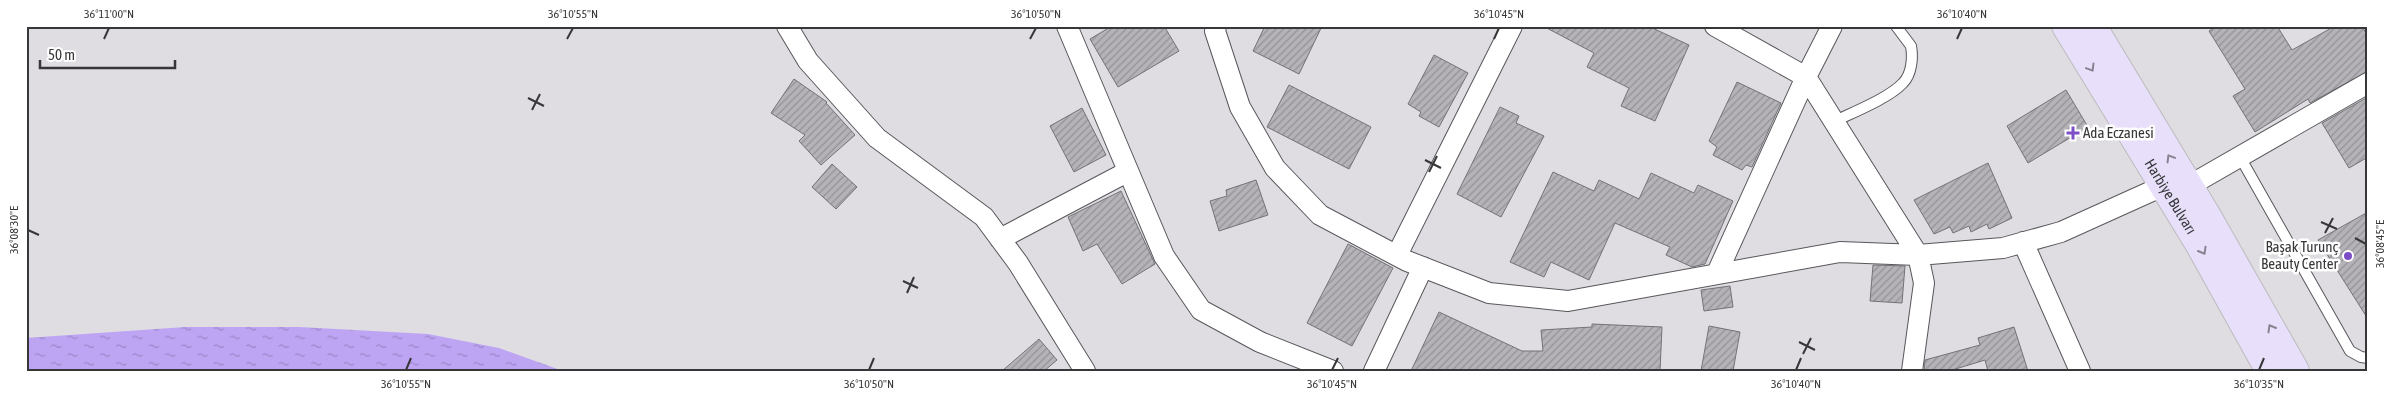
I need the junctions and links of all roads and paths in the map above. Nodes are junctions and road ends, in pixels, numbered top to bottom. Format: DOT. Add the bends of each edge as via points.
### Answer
graph roads {
  1 [pos="787,26"];
  2 [pos="1067,26"];
  3 [pos="1512,26"];
  4 [pos="1715,26"];
  5 [pos="1832,26"];
  6 [pos="1896,26"];
  7 [pos="2066,26"];
  8 [pos="2092,26"];
  9 [pos="1212,28"];
  10 [pos="1806,77"];
  11 [pos="2368,83"];
  12 [pos="1835,121"];
  13 [pos="2240,157"];
  14 [pos="1128,172"];
  15 [pos="2175,186"];
  16 [pos="1000,239"];
  17 [pos="2024,242"];
  18 [pos="1397,255"];
  19 [pos="1918,255"];
  20 [pos="1423,267"];
  21 [pos="1717,273"];
  22 [pos="2368,358"];
  23 [pos="1085,371"];
  24 [pos="1333,371"];
  25 [pos="1374,371"];
  26 [pos="1912,371"];
  27 [pos="2080,371"];
  28 [pos="2270,371"];
  29 [pos="2295,371"];
  1 -- 16 [label="street" via="808,61 877,138 984,217"];
  2 -- 14 [label="street"];
  3 -- 18 [label="street"];
  4 -- 10 [label="street"];
  5 -- 10 [label="street"];
  6 -- 12 [label="lane" via="1911,46 1910,69 1903,83"];
  7 -- 15 [label="main road, Harbiye Bulvarı, one-way"];
  15 -- 8 [label="main road, Harbiye Bulvarı, one-way"];
  9 -- 18 [label="street" via="1240,107 1275,168 1320,215"];
  10 -- 12 [label="street"];
  10 -- 21 [label="street"];
  11 -- 13 [label="street"];
  12 -- 19 [label="street"];
  13 -- 15 [label="street"];
  13 -- 22 [label="lane" via="2350,351"];
  14 -- 16 [label="street"];
  14 -- 24 [label="street" via="1164,256 1201,310 1260,342"];
  15 -- 17 [label="street" via="2061,232"];
  15 -- 28 [label="main road, Harbiye Bulvarı, one-way" via="2200,245"];
  29 -- 15 [label="main road, Harbiye Bulvarı, one-way" via="2205,213"];
  16 -- 23 [label="street"];
  17 -- 19 [label="street" via="2003,248"];
  17 -- 27 [label="street"];
  18 -- 20 [label="street"];
  19 -- 21 [label="street" via="1840,252"];
  19 -- 26 [label="street" via="1924,282"];
  20 -- 21 [label="street" via="1489,293 1568,301"];
  20 -- 25 [label="street"];
}
